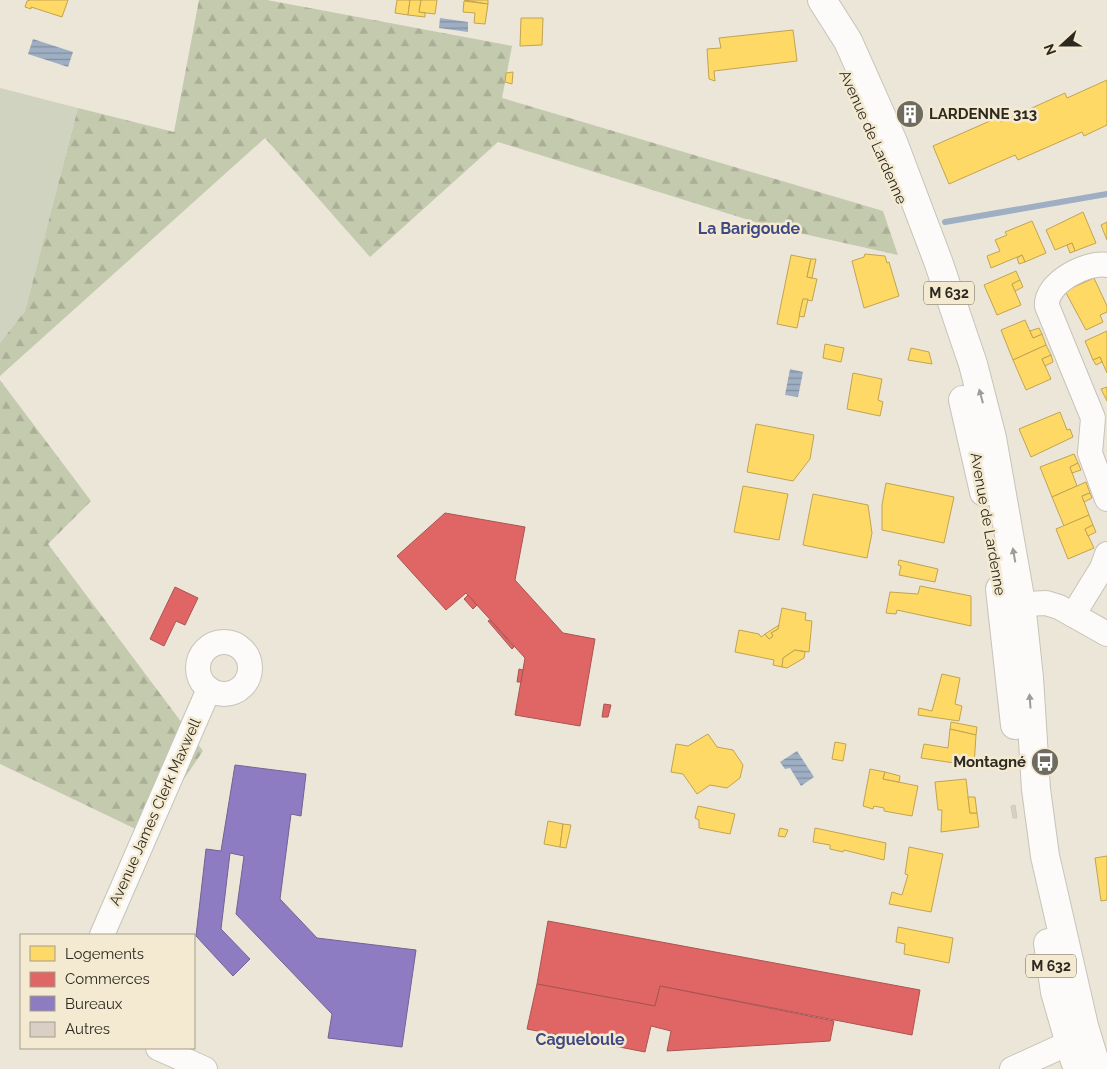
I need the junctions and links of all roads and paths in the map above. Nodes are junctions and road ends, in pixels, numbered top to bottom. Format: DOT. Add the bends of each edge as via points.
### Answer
graph roads {
  1 [pos="818,0"];
  2 [pos="822,0"];
  3 [pos="1107,265"];
  4 [pos="1107,499"];
  5 [pos="1107,554"];
  6 [pos="1011,604"];
  7 [pos="1073,615"];
  8 [pos="1107,634"];
  9 [pos="209,689"];
  10 [pos="102,934"];
  11 [pos="160,1049"];
  12 [pos="1086,1060"];
  13 [pos="205,1069"];
  14 [pos="1012,1069"];
  1 -- 6 [label="main road, Avenue de Lardenne / M 632" via="834,49 903,204 938,301"];
  6 -- 2 [label="main road, Avenue de Lardenne / M 632, one-way" via="1004,494 973,364 892,142 848,41"];
  3 -- 4 [label="street" via="1097,263 1059,280 1046,298 1093,418 1090,453"];
  5 -- 7 [label="street"];
  6 -- 7 [label="street" via="1046,603"];
  6 -- 12 [label="main road, Avenue de Lardenne / M 632" via="1006,658 1055,992"];
  7 -- 8 [label="street"];
  9 -- 10 [label="street, Avenue James Clerk Maxwell"];
  11 -- 13 [label="street"];
  12 -- 14 [label="street"];
}
